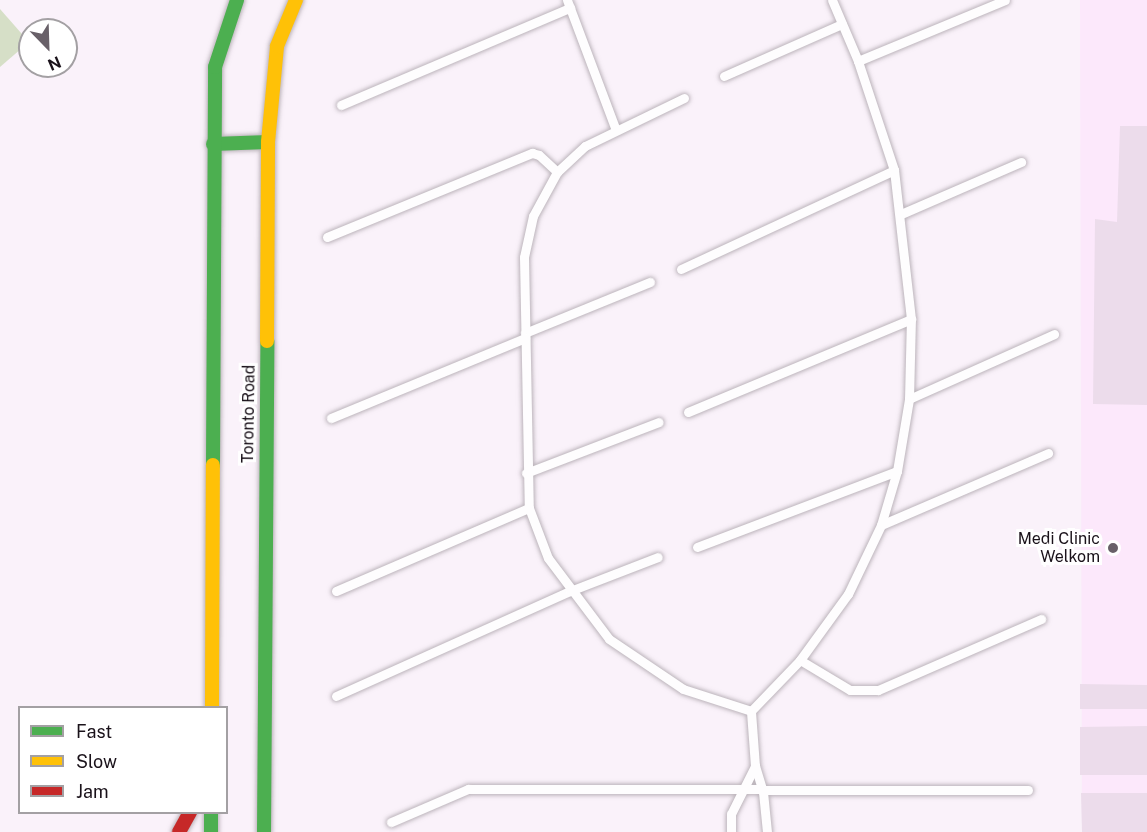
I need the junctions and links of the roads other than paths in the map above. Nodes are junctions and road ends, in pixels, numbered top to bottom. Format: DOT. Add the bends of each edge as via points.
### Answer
graph roads {
  1 [pos="237,0"];
  2 [pos="296,0"];
  3 [pos="832,0"];
  4 [pos="1005,0"];
  5 [pos="568,4"];
  6 [pos="842,24"];
  7 [pos="858,61"];
  8 [pos="724,76"];
  9 [pos="684,98"];
  10 [pos="341,105"];
  11 [pos="615,128"];
  12 [pos="268,142"];
  13 [pos="213,144"];
  14 [pos="1021,162"];
  15 [pos="894,170"];
  16 [pos="556,172"];
  17 [pos="901,214"];
  18 [pos="327,237"];
  19 [pos="681,269"];
  20 [pos="650,282"];
  21 [pos="911,319"];
  22 [pos="1054,334"];
  23 [pos="525,336"];
  24 [pos="909,399"];
  25 [pos="688,412"];
  26 [pos="331,418"];
  27 [pos="659,422"];
  28 [pos="1047,453"];
  29 [pos="897,471"];
  30 [pos="526,473"];
  31 [pos="529,508"];
  32 [pos="881,525"];
  33 [pos="697,547"];
  34 [pos="658,557"];
  35 [pos="336,591"];
  36 [pos="570,591"];
  37 [pos="1041,619"];
  38 [pos="800,660"];
  39 [pos="336,696"];
  40 [pos="212,706"];
  41 [pos="751,711"];
  42 [pos="755,766"];
  43 [pos="1028,790"];
  44 [pos="739,792"];
  45 [pos="763,792"];
  46 [pos="189,814"];
  47 [pos="211,814"];
  48 [pos="392,822"];
  49 [pos="179,832"];
  50 [pos="211,832"];
  51 [pos="264,832"];
  52 [pos="731,832"];
  53 [pos="767,832"];
  1 -- 13 [label="street" via="215,67"];
  2 -- 12 [label="street, Toronto Road" via="277,46"];
  3 -- 6 [label="lane"];
  4 -- 7 [label="lane"];
  5 -- 10 [label="lane"];
  5 -- 11 [label="lane"];
  6 -- 7 [label="lane"];
  6 -- 8 [label="lane"];
  7 -- 15 [label="lane"];
  9 -- 11 [label="lane"];
  11 -- 16 [label="lane" via="585,146"];
  12 -- 13 [label="street"];
  12 -- 51 [label="street, Toronto Road"];
  13 -- 40 [label="street"];
  14 -- 17 [label="lane"];
  15 -- 17 [label="lane"];
  15 -- 19 [label="lane"];
  16 -- 18 [label="lane" via="532,153"];
  16 -- 23 [label="lane" via="532,216 524,257"];
  17 -- 21 [label="lane"];
  20 -- 23 [label="lane"];
  21 -- 24 [label="lane"];
  21 -- 25 [label="lane"];
  22 -- 24 [label="lane"];
  23 -- 26 [label="lane"];
  23 -- 30 [label="lane"];
  24 -- 29 [label="lane"];
  27 -- 30 [label="lane"];
  28 -- 32 [label="lane"];
  29 -- 32 [label="lane"];
  29 -- 33 [label="lane"];
  30 -- 31 [label="lane"];
  31 -- 35 [label="lane"];
  31 -- 36 [label="lane" via="548,558"];
  32 -- 38 [label="lane" via="848,594"];
  34 -- 36 [label="lane"];
  36 -- 39 [label="lane"];
  36 -- 41 [label="lane" via="609,639 640,662 683,689"];
  37 -- 38 [label="lane" via="878,690 850,690"];
  38 -- 41 [label="lane"];
  41 -- 42 [label="lane"];
  42 -- 44 [label="lane"];
  42 -- 45 [label="lane"];
  43 -- 45 [label="lane"];
  44 -- 45 [label="lane"];
  44 -- 48 [label="lane" via="468,789"];
  44 -- 52 [label="lane" via="731,814"];
  45 -- 53 [label="lane"];
  46 -- 49 [label="street"];
  47 -- 50 [label="street"];
}
